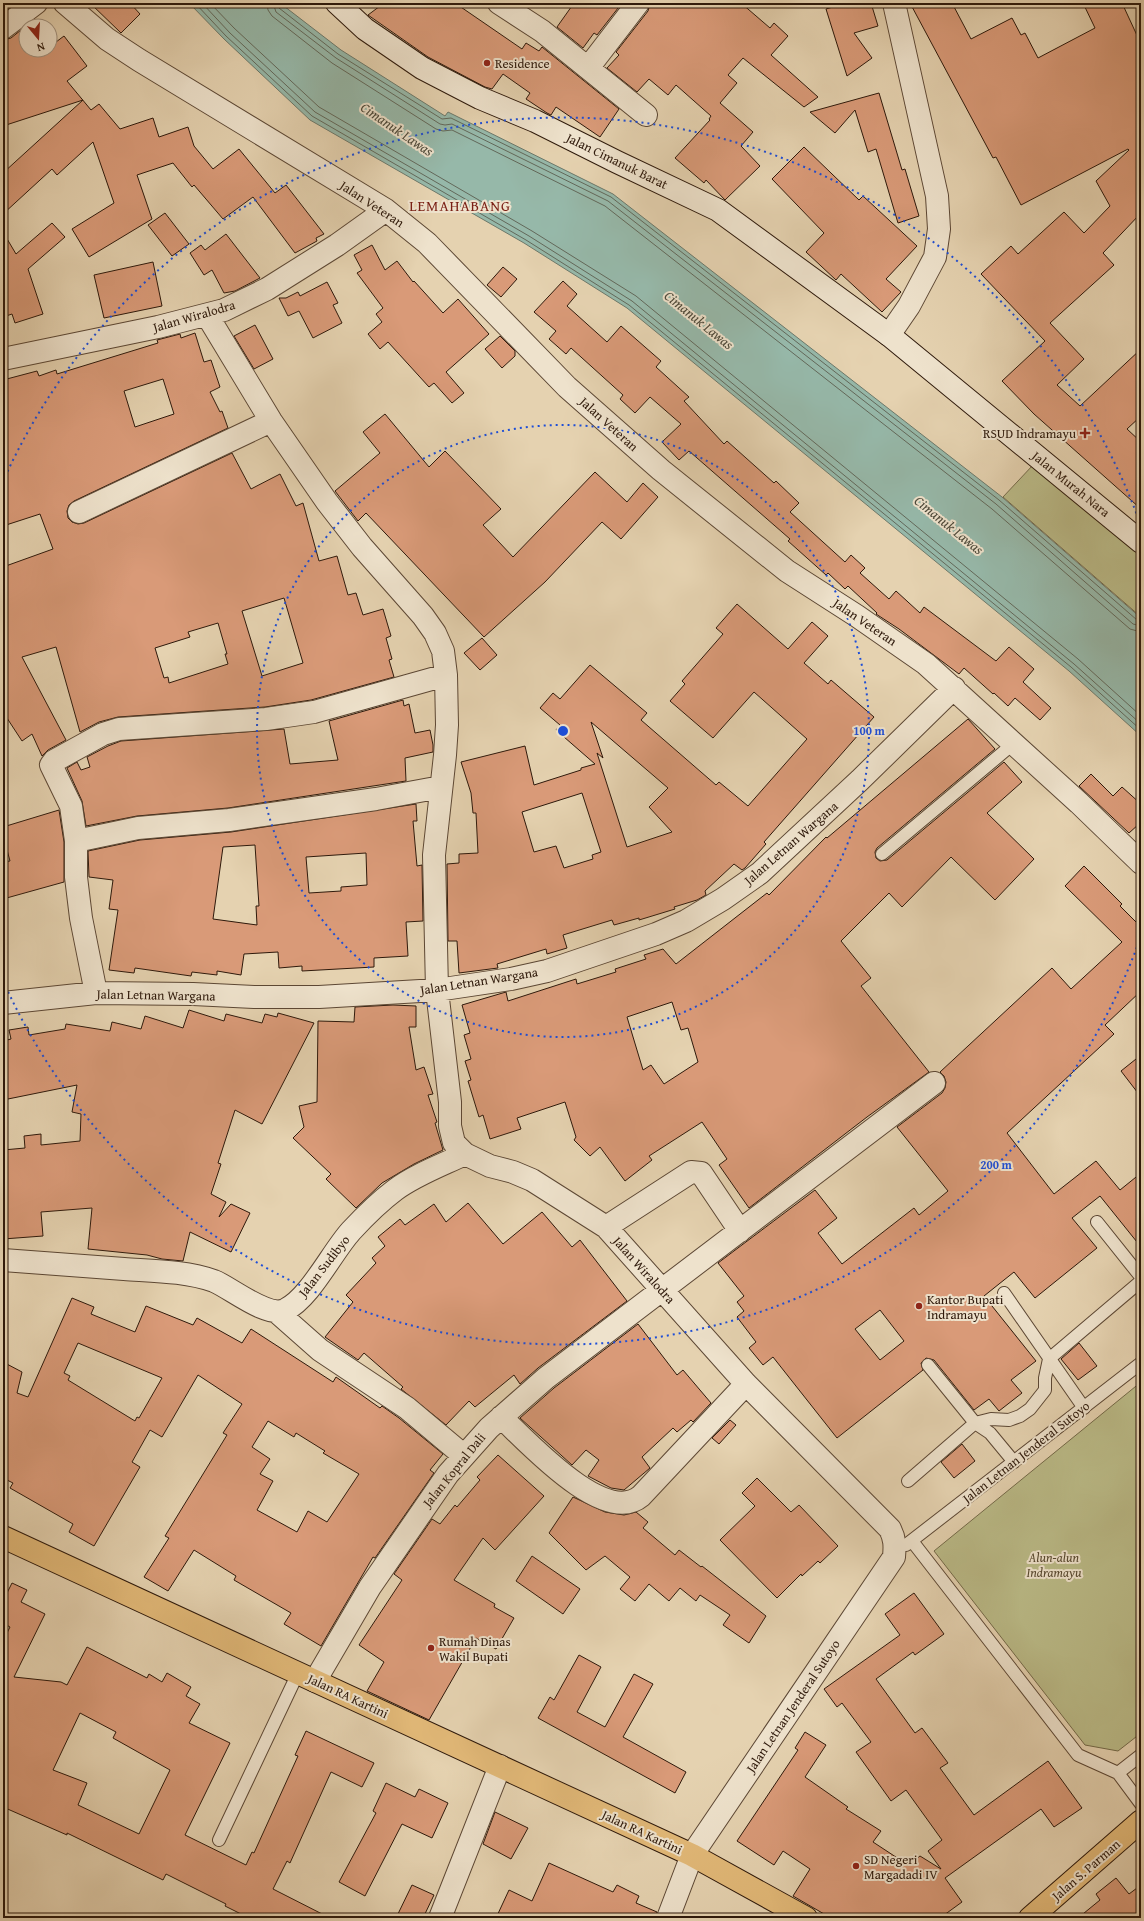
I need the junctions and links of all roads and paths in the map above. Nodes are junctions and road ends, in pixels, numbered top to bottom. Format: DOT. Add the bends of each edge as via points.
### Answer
graph roads {
  1 [pos="36,3"];
  2 [pos="65,3"];
  3 [pos="337,3"];
  4 [pos="499,3"];
  5 [pos="638,3"];
  6 [pos="894,3"];
  7 [pos="3,28"];
  8 [pos="588,68"];
  9 [pos="646,115"];
  10 [pos="386,210"];
  11 [pos="207,315"];
  12 [pos="889,335"];
  13 [pos="3,359"];
  14 [pos="271,421"];
  15 [pos="79,512"];
  16 [pos="1141,542"];
  17 [pos="446,675"];
  18 [pos="954,688"];
  19 [pos="1013,744"];
  20 [pos="441,787"];
  21 [pos="76,841"];
  22 [pos="882,854"];
  23 [pos="1141,863"];
  24 [pos="437,990"];
  25 [pos="96,993"];
  26 [pos="3,1003"];
  27 [pos="934,1083"];
  28 [pos="465,1154"];
  29 [pos="1097,1222"];
  30 [pos="606,1227"];
  31 [pos="740,1231"];
  32 [pos="3,1260"];
  33 [pos="1141,1277"];
  34 [pos="1141,1281"];
  35 [pos="662,1290"];
  36 [pos="1004,1293"];
  37 [pos="277,1312"];
  38 [pos="1050,1359"];
  39 [pos="1141,1364"];
  40 [pos="928,1365"];
  41 [pos="746,1384"];
  42 [pos="1084,1408"];
  43 [pos="501,1417"];
  44 [pos="975,1423"];
  45 [pos="463,1455"];
  46 [pos="1014,1462"];
  47 [pos="908,1481"];
  48 [pos="3,1537"];
  49 [pos="912,1541"];
  50 [pos="894,1557"];
  51 [pos="306,1677"];
  52 [pos="1141,1755"];
  53 [pos="500,1766"];
  54 [pos="1118,1773"];
  55 [pos="1141,1804"];
  56 [pos="1141,1821"];
  57 [pos="219,1840"];
  58 [pos="692,1855"];
  59 [pos="440,1918"];
  60 [pos="668,1918"];
  61 [pos="806,1918"];
  62 [pos="1030,1918"];
  1 -- 7 [label="street"];
  2 -- 10 [label="street, Jalan Veteran" via="107,39 138,60"];
  3 -- 12 [label="street, Jalan Cimanuk Barat" via="365,29 422,68 718,210"];
  4 -- 8 [label="street" via="542,31"];
  5 -- 8 [label="street"];
  6 -- 12 [label="street" via="937,196 939,229 935,257 909,306"];
  8 -- 9 [label="street"];
  10 -- 11 [label="street, Jalan Wiralodra" via="337,245 267,288 224,310"];
  10 -- 18 [label="street, Jalan Veteran" via="427,243 567,387 661,470 788,570 926,664"];
  11 -- 13 [label="street, Jalan Wiralodra"];
  11 -- 14 [label="street, Jalan Wiralodra"];
  12 -- 16 [label="street, Jalan Murah Nara"];
  14 -- 15 [label="street"];
  14 -- 17 [label="street, Jalan Wiralodra" via="327,502 435,633 443,651"];
  17 -- 20 [label="street, Jalan Wiralodra" via="446,755"];
  17 -- 21 [label="street" via="314,712 259,719 118,729 103,734 51,765 71,806"];
  18 -- 19 [label="street, Jalan Veteran"];
  18 -- 24 [label="street, Jalan Letnan Wargana" via="760,873 686,921 656,934 547,971"];
  19 -- 22 [label="lane"];
  19 -- 23 [label="street, Jalan Veteran"];
  20 -- 21 [label="street" via="229,820 138,828"];
  20 -- 24 [label="street, Jalan Wiralodra" via="434,856"];
  21 -- 25 [label="street" via="76,877 81,918"];
  24 -- 25 [label="street, Jalan Letnan Wargana" via="319,997"];
  24 -- 28 [label="street, Jalan Wiralodra" via="450,1102 450,1126 454,1143"];
  25 -- 26 [label="street, Jalan Letnan Wargana"];
  27 -- 31 [label="street, Jalan Kopral Dali"];
  28 -- 30 [label="street, Jalan Wiralodra" via="490,1166 532,1180"];
  28 -- 37 [label="street, Jalan Sudibyo" via="414,1179 383,1199 350,1232 294,1304"];
  29 -- 33 [label="lane"];
  30 -- 31 [label="street" via="691,1172 701,1173"];
  30 -- 35 [label="street, Jalan Wiralodra"];
  31 -- 35 [label="street, Jalan Kopral Dali"];
  32 -- 37 [label="street" via="180,1274 214,1282"];
  34 -- 38 [label="lane"];
  35 -- 41 [label="street, Jalan Wiralodra"];
  35 -- 43 [label="street, Jalan Kopral Dali" via="546,1378"];
  36 -- 38 [label="lane"];
  37 -- 45 [label="street" via="320,1350 407,1408"];
  38 -- 42 [label="lane"];
  38 -- 44 [label="lane" via="1045,1390 1030,1409 1009,1420 991,1419"];
  39 -- 42 [label="lane, Jalan Letnan Jenderal Sutoyo"];
  40 -- 44 [label="lane"];
  41 -- 43 [label="street" via="641,1496 629,1502 619,1503 598,1497 568,1479"];
  41 -- 50 [label="street, Jalan Wiralodra" via="890,1529 895,1545"];
  42 -- 46 [label="lane, Jalan Letnan Jenderal Sutoyo"];
  43 -- 45 [label="street, Jalan Kopral Dali"];
  44 -- 46 [label="lane" via="990,1433"];
  44 -- 47 [label="lane"];
  45 -- 51 [label="street, Jalan Kopral Dali"];
  46 -- 49 [label="lane, Jalan Letnan Jenderal Sutoyo"];
  48 -- 51 [label="main road, Jalan RA Kartini"];
  49 -- 50 [label="lane, Jalan Letnan Jenderal Sutoyo"];
  49 -- 54 [label="lane" via="1078,1756"];
  50 -- 58 [label="street, Jalan Letnan Jenderal Sutoyo"];
  51 -- 53 [label="main road, Jalan RA Kartini"];
  51 -- 57 [label="lane"];
  52 -- 54 [label="lane"];
  53 -- 58 [label="main road, Jalan RA Kartini"];
  53 -- 59 [label="street"];
  54 -- 55 [label="lane"];
  56 -- 62 [label="main road, Jalan S. Parman"];
  58 -- 60 [label="street, Jalan Letnan Jenderal Sutoyo"];
  58 -- 61 [label="main road"];
}
